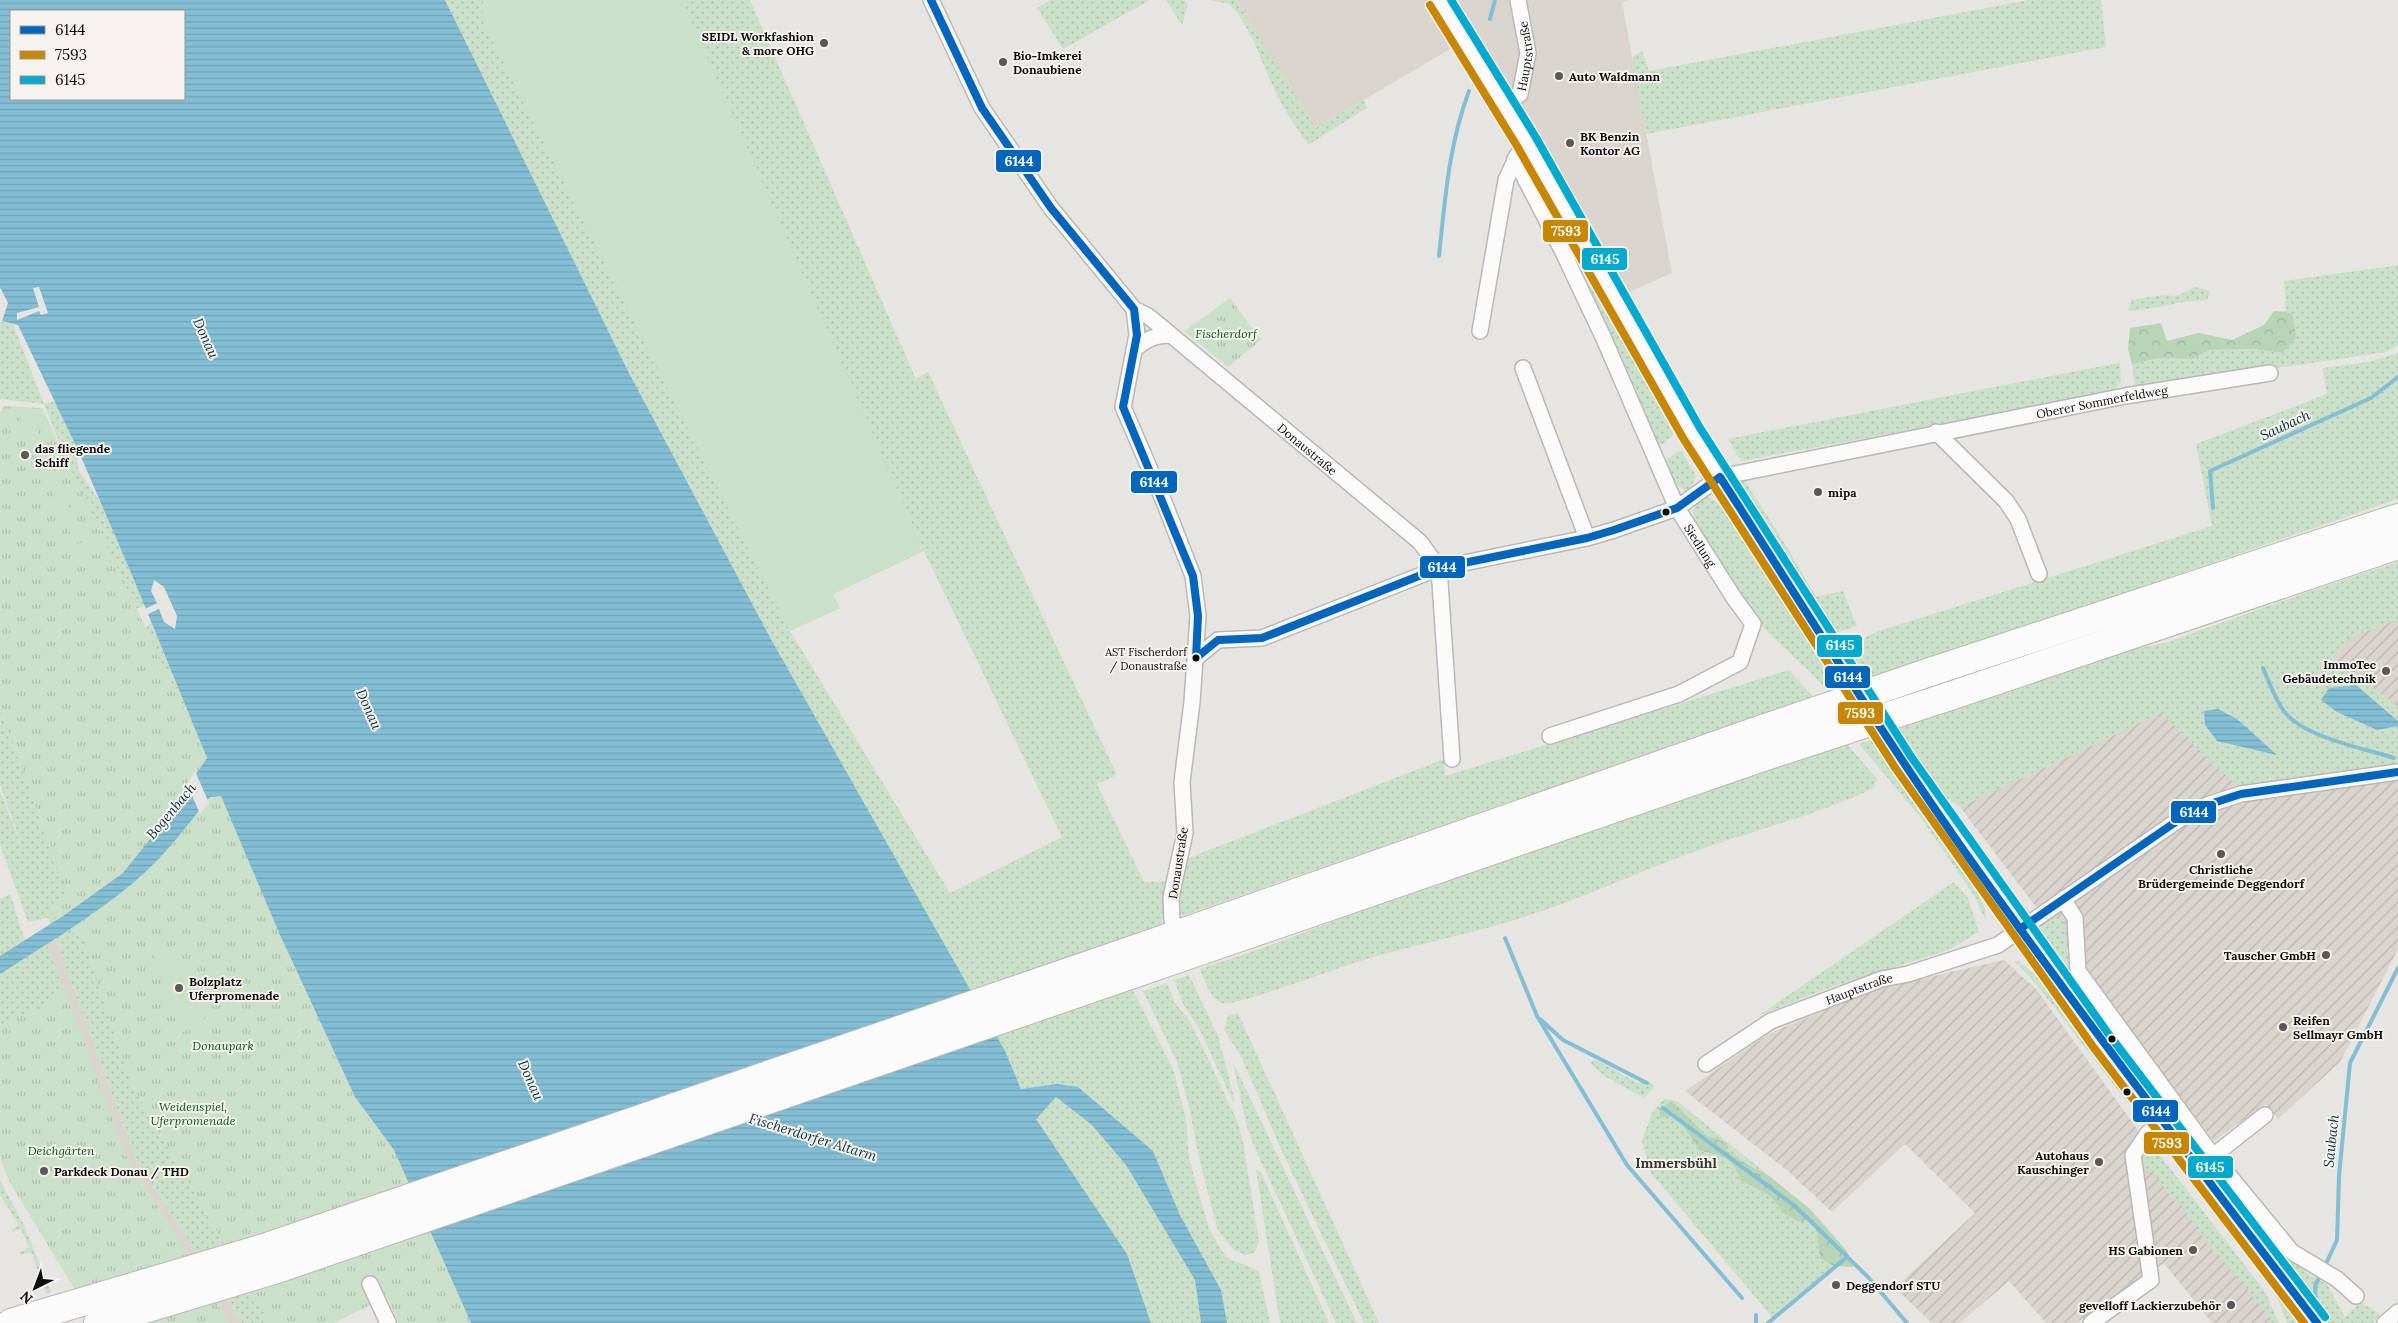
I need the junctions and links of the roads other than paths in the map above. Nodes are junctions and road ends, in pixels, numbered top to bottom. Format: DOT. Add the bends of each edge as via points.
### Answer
graph roads {
  1 [pos="930,0"];
  2 [pos="1439,0"];
  3 [pos="1518,0"];
  4 [pos="1504,106"];
  5 [pos="1526,140"];
  6 [pos="1515,159"];
  7 [pos="1134,309"];
  8 [pos="1480,331"];
  9 [pos="1171,335"];
  10 [pos="1134,350"];
  11 [pos="1523,368"];
  12 [pos="2270,374"];
  13 [pos="1936,432"];
  14 [pos="1720,477"];
  15 [pos="1678,508"];
  16 [pos="2398,518"];
  17 [pos="1587,538"];
  18 [pos="2398,544"];
  19 [pos="1440,568"];
  20 [pos="2039,574"];
  21 [pos="1198,616"];
  22 [pos="1218,640"];
  23 [pos="1196,658"];
  24 [pos="1550,736"];
  25 [pos="1452,759"];
  26 [pos="2398,772"];
  27 [pos="2063,899"];
  28 [pos="1172,920"];
  29 [pos="2020,929"];
  30 [pos="1224,930"];
  31 [pos="1706,1064"];
  32 [pos="2265,1116"];
  33 [pos="2164,1121"];
  34 [pos="2213,1156"];
  35 [pos="370,1284"];
  36 [pos="2356,1296"];
  37 [pos="11,1323"];
  38 [pos="98,1323"];
  39 [pos="388,1323"];
  40 [pos="2091,1323"];
  41 [pos="2317,1323"];
  1 -- 7 [label="street, Donaustraße" via="982,108 1051,208"];
  2 -- 4 [label="main road, Hauptstraße"];
  3 -- 4 [label="street, Hauptstraße" via="1528,53 1520,94"];
  4 -- 5 [label="main road, Hauptstraße"];
  5 -- 6 [label="street"];
  5 -- 14 [label="main road, Hauptstraße" via="1691,433"];
  6 -- 8 [label="street" via="1506,180"];
  6 -- 15 [label="street, Siedlung" via="1604,339"];
  7 -- 9 [label="street, Donaustraße"];
  7 -- 10 [label="street, Donaustraße" via="1137,335"];
  9 -- 10 [label="street" via="1145,340"];
  9 -- 19 [label="street, Donaustraße" via="1420,542"];
  10 -- 21 [label="street, Donaustraße" via="1123,407 1193,576"];
  11 -- 17 [label="street"];
  12 -- 13 [label="street, Oberer Sommerfeldweg" via="2125,396"];
  13 -- 14 [label="street, Oberer Sommerfeldweg"];
  13 -- 20 [label="street" via="2006,501 2018,518"];
  14 -- 15 [label="street"];
  14 -- 29 [label="main road, Hauptstraße" via="1904,764"];
  15 -- 17 [label="street"];
  15 -- 24 [label="street, Siedlung" via="1753,624 1740,662 1679,694"];
  16 -- 30 [label="highway, bridge" via="1754,732"];
  17 -- 19 [label="street"];
  18 -- 30 [label="highway, bridge" via="1941,699"];
  19 -- 22 [label="street" via="1262,638"];
  19 -- 25 [label="street"];
  21 -- 22 [label="street"];
  21 -- 23 [label="street, Donaustraße"];
  22 -- 23 [label="street"];
  23 -- 28 [label="street, Donaustraße" via="1182,782 1185,833 1171,897"];
  26 -- 27 [label="street" via="2241,794 2207,805 2177,820"];
  27 -- 29 [label="street"];
  27 -- 34 [label="street" via="2075,918 2078,971"];
  29 -- 31 [label="street, Hauptstraße" via="1998,945 1882,980 1771,1021"];
  29 -- 33 [label="main road, Hauptstraße"];
  30 -- 37 [label="highway" via="264,1248"];
  30 -- 38 [label="highway" via="287,1266"];
  32 -- 34 [label="street"];
  33 -- 40 [label="street" via="2148,1133 2133,1155 2151,1280"];
  33 -- 41 [label="main road, Hauptstraße"];
  34 -- 36 [label="street" via="2277,1236 2301,1259 2331,1276"];
  35 -- 39 [label="street"];
}
